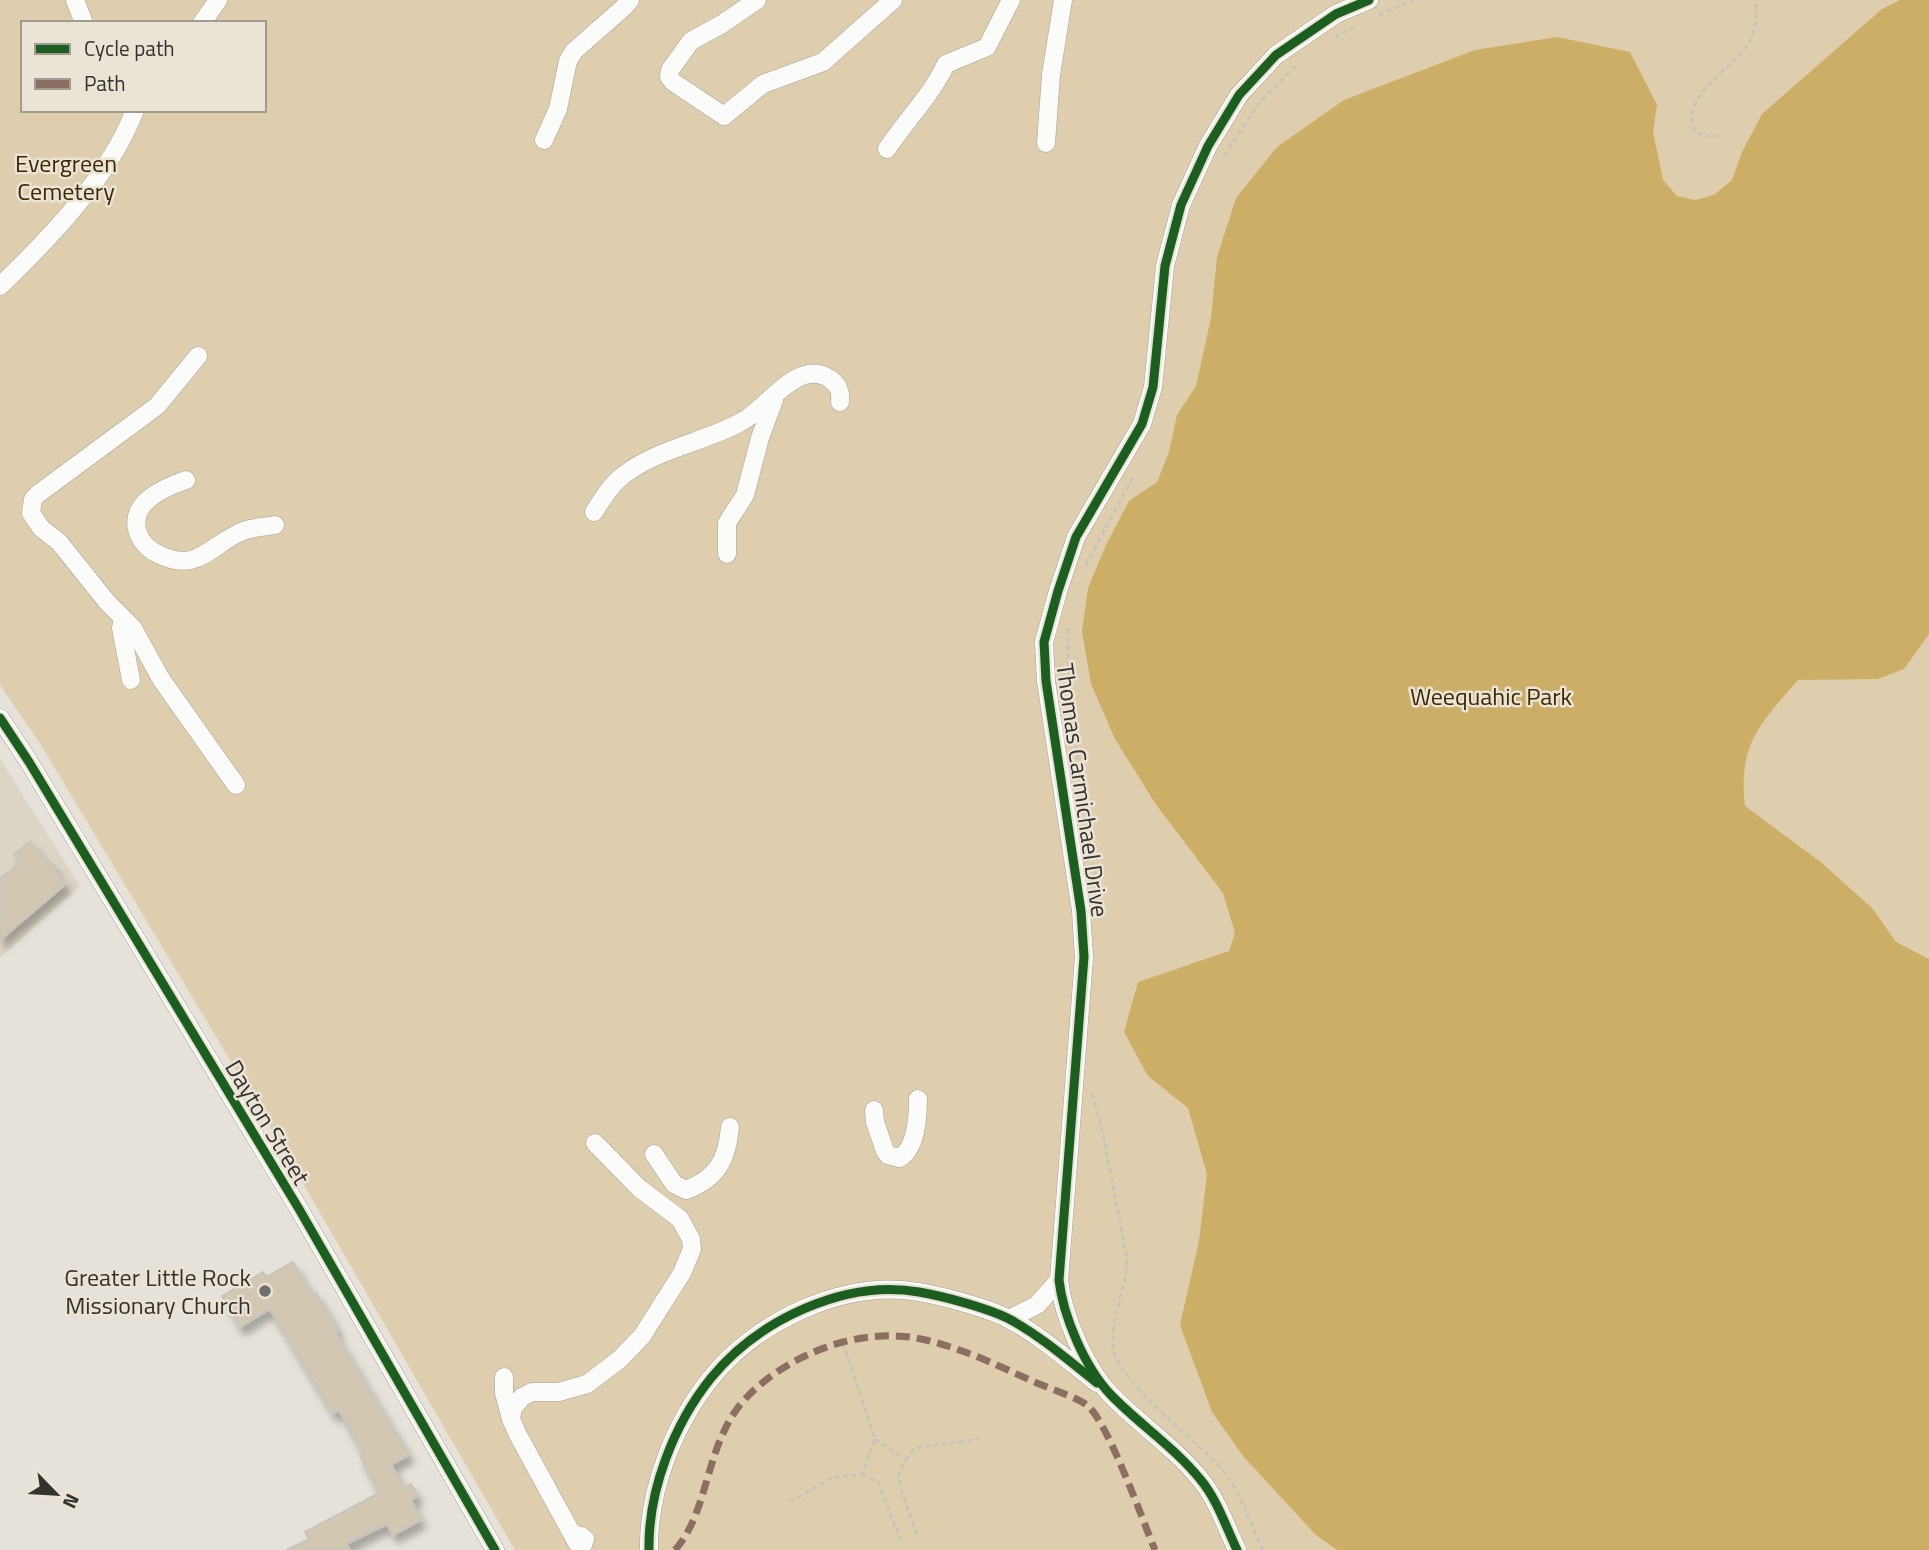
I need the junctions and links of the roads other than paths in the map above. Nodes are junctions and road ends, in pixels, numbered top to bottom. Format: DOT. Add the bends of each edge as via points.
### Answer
graph roads {
  1 [pos="75,0"];
  2 [pos="218,0"];
  3 [pos="630,0"];
  4 [pos="757,0"];
  5 [pos="893,0"];
  6 [pos="1011,0"];
  7 [pos="1063,0"];
  8 [pos="1369,0"];
  9 [pos="83,21"];
  10 [pos="203,21"];
  11 [pos="134,112"];
  12 [pos="544,140"];
  13 [pos="1046,143"];
  14 [pos="887,149"];
  15 [pos="0,286"];
  16 [pos="198,356"];
  17 [pos="777,393"];
  18 [pos="841,402"];
  19 [pos="186,480"];
  20 [pos="594,512"];
  21 [pos="275,526"];
  22 [pos="727,554"];
  23 [pos="123,620"];
  24 [pos="131,680"];
  25 [pos="0,718"];
  26 [pos="236,785"];
  27 [pos="918,1099"];
  28 [pos="874,1110"];
  29 [pos="730,1126"];
  30 [pos="595,1143"];
  31 [pos="654,1154"];
  32 [pos="1059,1280"];
  33 [pos="1009,1319"];
  34 [pos="504,1377"];
  35 [pos="1110,1394"];
  36 [pos="511,1419"];
  37 [pos="573,1534"];
  38 [pos="495,1550"];
  39 [pos="649,1550"];
  40 [pos="1237,1550"];
  1 -- 9 [label="street"];
  2 -- 10 [label="street"];
  3 -- 12 [label="street" via="574,51"];
  4 -- 5 [label="street" via="691,41 670,70 673,82 724,116 763,84 823,62"];
  6 -- 14 [label="street" via="987,47 946,64 936,86"];
  7 -- 13 [label="street"];
  8 -- 32 [label="street, Thomas Carmichael Drive" via="1336,14 1276,55 1239,95 1208,146 1181,205 1165,266 1153,387 1142,424 1076,537 1044,642 1082,911 1084,957"];
  11 -- 15 [label="street" via="126,134 89,190"];
  16 -- 23 [label="street" via="157,406 33,499 35,520"];
  17 -- 18 [label="street" via="796,379 822,374 835,382"];
  17 -- 20 [label="street" via="741,423 628,472"];
  17 -- 22 [label="street" via="745,495 727,523"];
  19 -- 21 [label="street" via="160,491 137,514 141,539 156,553 181,561 199,559 245,530"];
  23 -- 24 [label="street"];
  23 -- 26 [label="street" via="133,628 161,679"];
  25 -- 38 [label="street, Dayton Street" via="299,1209"];
  27 -- 28 [label="street" via="911,1143 899,1158 885,1151"];
  29 -- 31 [label="street" via="726,1155 698,1185 686,1189 674,1184"];
  30 -- 36 [label="street" via="639,1188 680,1219 691,1239 690,1257 652,1323 620,1359 573,1390 532,1392 522,1397"];
  32 -- 33 [label="street" via="1037,1305"];
  32 -- 35 [label="street, Thomas Carmichael Drive" via="1074,1333"];
  33 -- 35 [label="street"];
  33 -- 39 [label="street" via="947,1297 891,1290 828,1299 772,1326 712,1377 677,1432 655,1498"];
  34 -- 36 [label="street"];
  35 -- 40 [label="street, Thomas Carmichael Drive" via="1202,1481"];
  36 -- 37 [label="street"];
}
